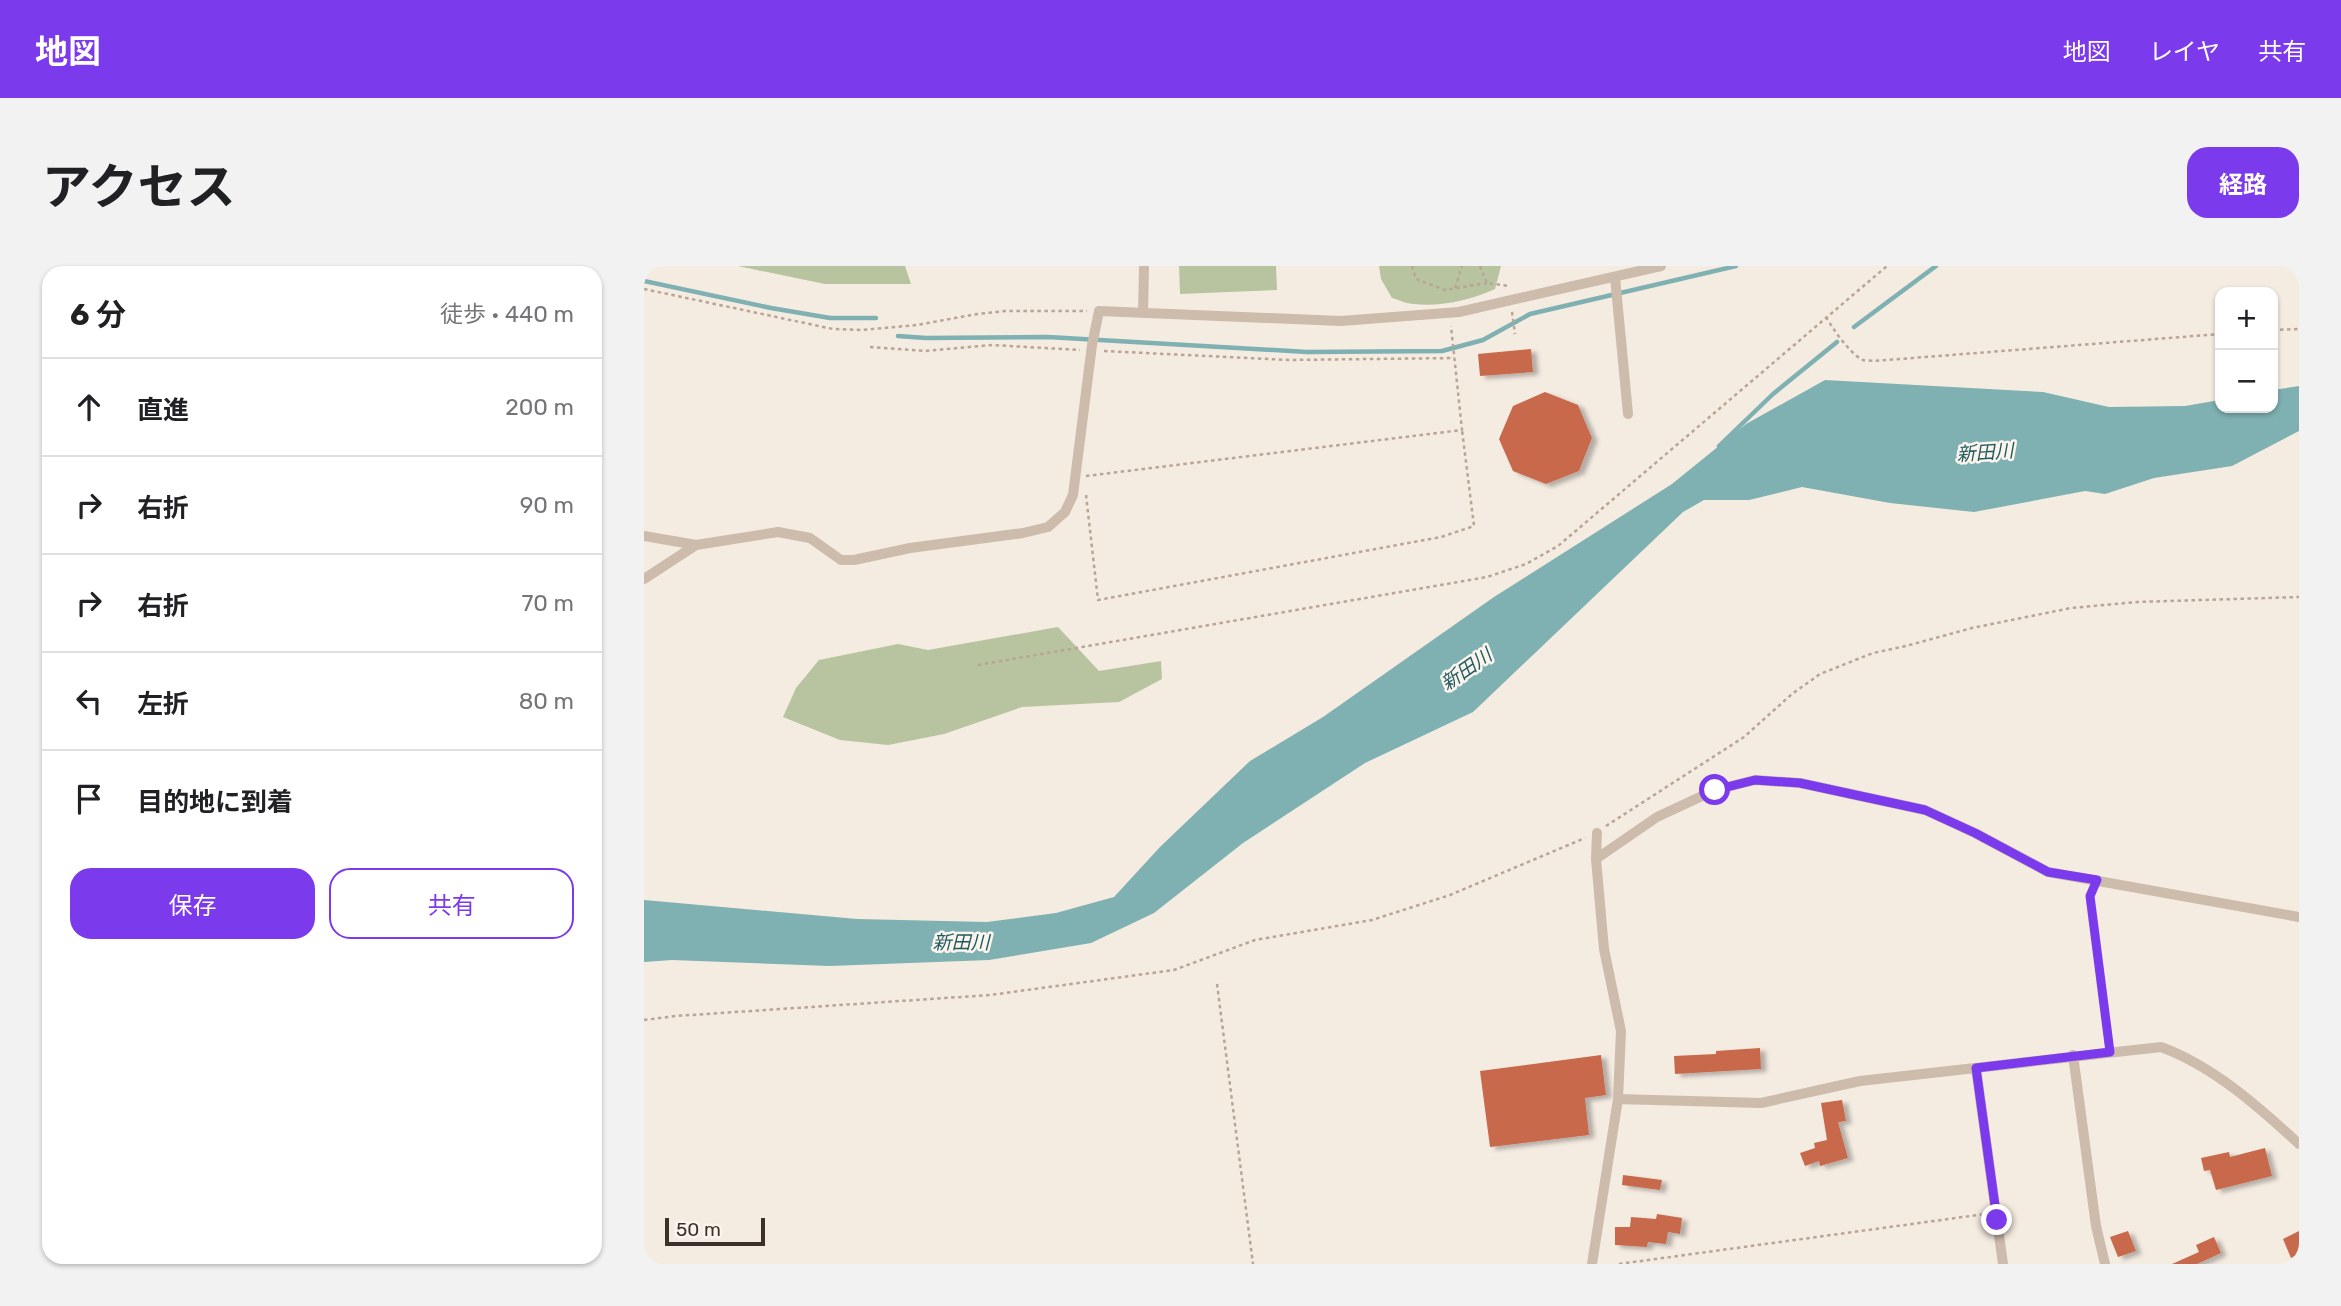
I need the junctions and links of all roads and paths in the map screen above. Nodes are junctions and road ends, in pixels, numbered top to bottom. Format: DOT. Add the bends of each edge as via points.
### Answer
graph roads {
  1 [pos="1144,266"];
  2 [pos="1412,266"];
  3 [pos="1462,266"];
  4 [pos="1480,266"];
  5 [pos="1661,266"];
  6 [pos="1887,266"];
  7 [pos="1615,282"];
  8 [pos="1487,283"];
  9 [pos="1455,288"];
  10 [pos="644,289"];
  11 [pos="1511,305"];
  12 [pos="1099,311"];
  13 [pos="1143,313"];
  14 [pos="1826,317"];
  15 [pos="1451,328"];
  16 [pos="2299,329"];
  17 [pos="2278,330"];
  18 [pos="1516,334"];
  19 [pos="2215,334"];
  20 [pos="1093,343"];
  21 [pos="870,347"];
  22 [pos="1454,356"];
  23 [pos="1628,414"];
  24 [pos="1462,430"];
  25 [pos="1075,477"];
  26 [pos="644,536"];
  27 [pos="695,545"];
  28 [pos="644,579"];
  29 [pos="2299,597"];
  30 [pos="978,665"];
  31 [pos="1597,833"];
  32 [pos="1596,859"];
  33 [pos="2097,880"];
  34 [pos="2299,917"];
  35 [pos="1217,984"];
  36 [pos="644,1020"];
  37 [pos="2110,1052"];
  38 [pos="2073,1055"];
  39 [pos="1976,1068"];
  40 [pos="1618,1099"];
  41 [pos="2299,1144"];
  42 [pos="1995,1212"];
  43 [pos="1253,1264"];
  44 [pos="1592,1264"];
  45 [pos="1619,1264"];
  46 [pos="2003,1264"];
  47 [pos="2105,1264"];
  1 -- 13 [label="street"];
  2 -- 9 [label="path" via="1416,279 1445,290"];
  3 -- 9 [label="path"];
  4 -- 8 [label="path"];
  5 -- 7 [label="street"];
  6 -- 14 [label="path"];
  7 -- 11 [label="street"];
  7 -- 23 [label="street"];
  8 -- 9 [label="path"];
  8 -- 11 [label="path" via="1508,286"];
  10 -- 12 [label="path" via="861,330 1005,311"];
  11 -- 13 [label="street" via="1341,321"];
  11 -- 18 [label="path"];
  12 -- 13 [label="street"];
  12 -- 20 [label="street"];
  14 -- 19 [label="path" via="1855,353 1874,361"];
  14 -- 30 [label="path" via="1558,546 1526,564 1487,577"];
  15 -- 22 [label="path"];
  16 -- 17 [label="path"];
  20 -- 21 [label="path" via="925,351"];
  20 -- 22 [label="path" via="1289,360"];
  20 -- 25 [label="street"];
  22 -- 24 [label="path"];
  24 -- 25 [label="path"];
  24 -- 25 [label="path" via="1474,526 1441,537 1098,600 1085,490"];
  25 -- 27 [label="street" via="1065,512 1048,527 1023,533 854,560 841,560 810,538 778,532"];
  26 -- 27 [label="street"];
  27 -- 28 [label="street"];
  29 -- 31 [label="path" via="2071,608 1873,653 1820,674 1744,737"];
  31 -- 32 [label="street"];
  31 -- 36 [label="path" via="1450,895 1372,920 1255,940 1174,970 990,995"];
  32 -- 33 [label="street" via="1657,817 1715,790 1755,780 1800,783 1925,810 2048,872"];
  32 -- 40 [label="street" via="1604,949 1621,1031"];
  33 -- 34 [label="street"];
  33 -- 37 [label="path" via="2090,896"];
  35 -- 43 [label="path"];
  37 -- 38 [label="street"];
  37 -- 41 [label="street" via="2166,1049 2251,1101"];
  38 -- 39 [label="street"];
  38 -- 47 [label="street"];
  39 -- 40 [label="street" via="1851,1082 1761,1103"];
  39 -- 42 [label="street"];
  40 -- 44 [label="street"];
  42 -- 45 [label="path"];
  42 -- 46 [label="street"];
}
